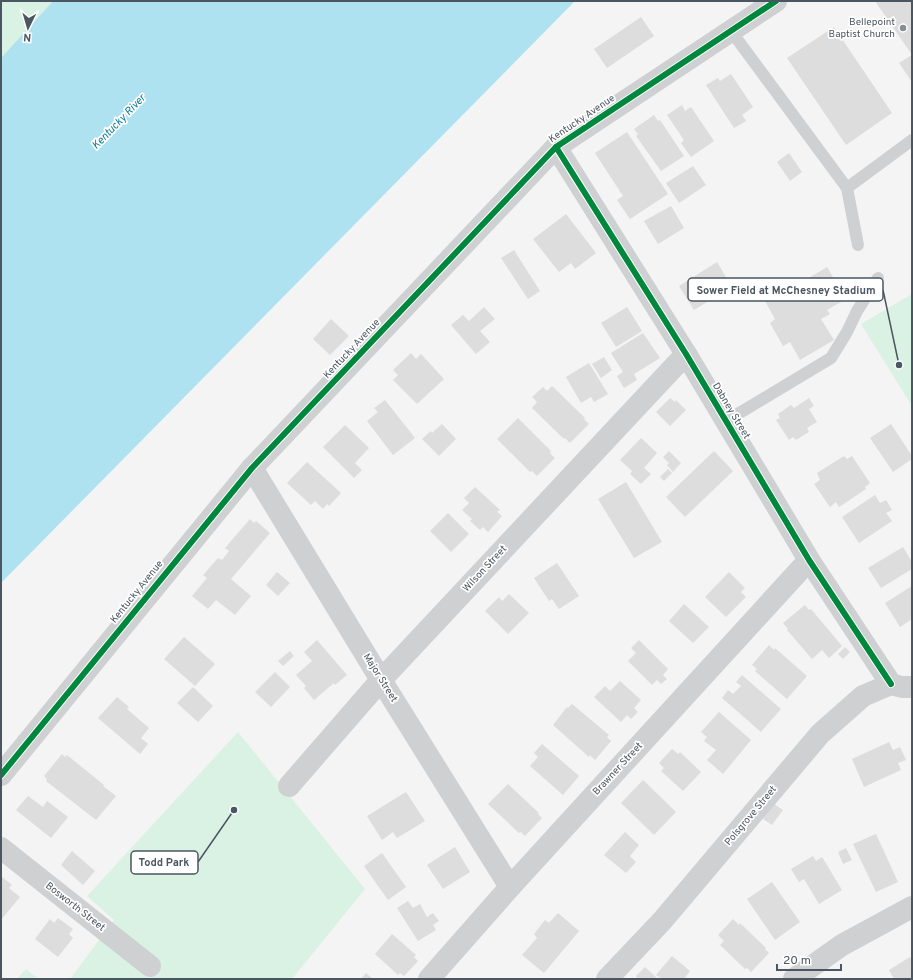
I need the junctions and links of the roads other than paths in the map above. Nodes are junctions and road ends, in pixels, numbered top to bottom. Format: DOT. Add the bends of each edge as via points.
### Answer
graph roads {
  1 [pos="776,1"];
  2 [pos="731,31"];
  3 [pos="912,140"];
  4 [pos="556,147"];
  5 [pos="847,188"];
  6 [pos="858,245"];
  7 [pos="878,278"];
  8 [pos="686,354"];
  9 [pos="726,421"];
  10 [pos="252,468"];
  11 [pos="809,560"];
  12 [pos="382,680"];
  13 [pos="901,685"];
  14 [pos="1,774"];
  15 [pos="289,786"];
  16 [pos="1,848"];
  17 [pos="510,887"];
  18 [pos="912,907"];
  19 [pos="150,966"];
  20 [pos="429,979"];
  21 [pos="607,979"];
  22 [pos="794,979"];
  1 -- 2 [label="street, Kentucky Avenue"];
  2 -- 4 [label="street, Kentucky Avenue"];
  2 -- 5 [label="lane"];
  3 -- 5 [label="lane"];
  4 -- 8 [label="street, Dabney Street"];
  4 -- 10 [label="street, Kentucky Avenue"];
  5 -- 6 [label="lane"];
  7 -- 9 [label="lane" via="831,358"];
  8 -- 9 [label="street, Dabney Street"];
  8 -- 12 [label="street, Wilson Street"];
  9 -- 11 [label="street, Dabney Street"];
  10 -- 12 [label="street, Major Street"];
  10 -- 14 [label="street, Kentucky Avenue"];
  11 -- 13 [label="street, Dabney Street"];
  11 -- 17 [label="street, Brawner Street"];
  12 -- 15 [label="street, Wilson Street"];
  12 -- 17 [label="street, Major Street"];
  13 -- 21 [label="street, Polsgrove Street" via="863,696 820,734 662,921"];
  16 -- 19 [label="street, Bosworth Street"];
  17 -- 20 [label="street, Brawner Street"];
  18 -- 22 [label="street" via="842,945"];
}
